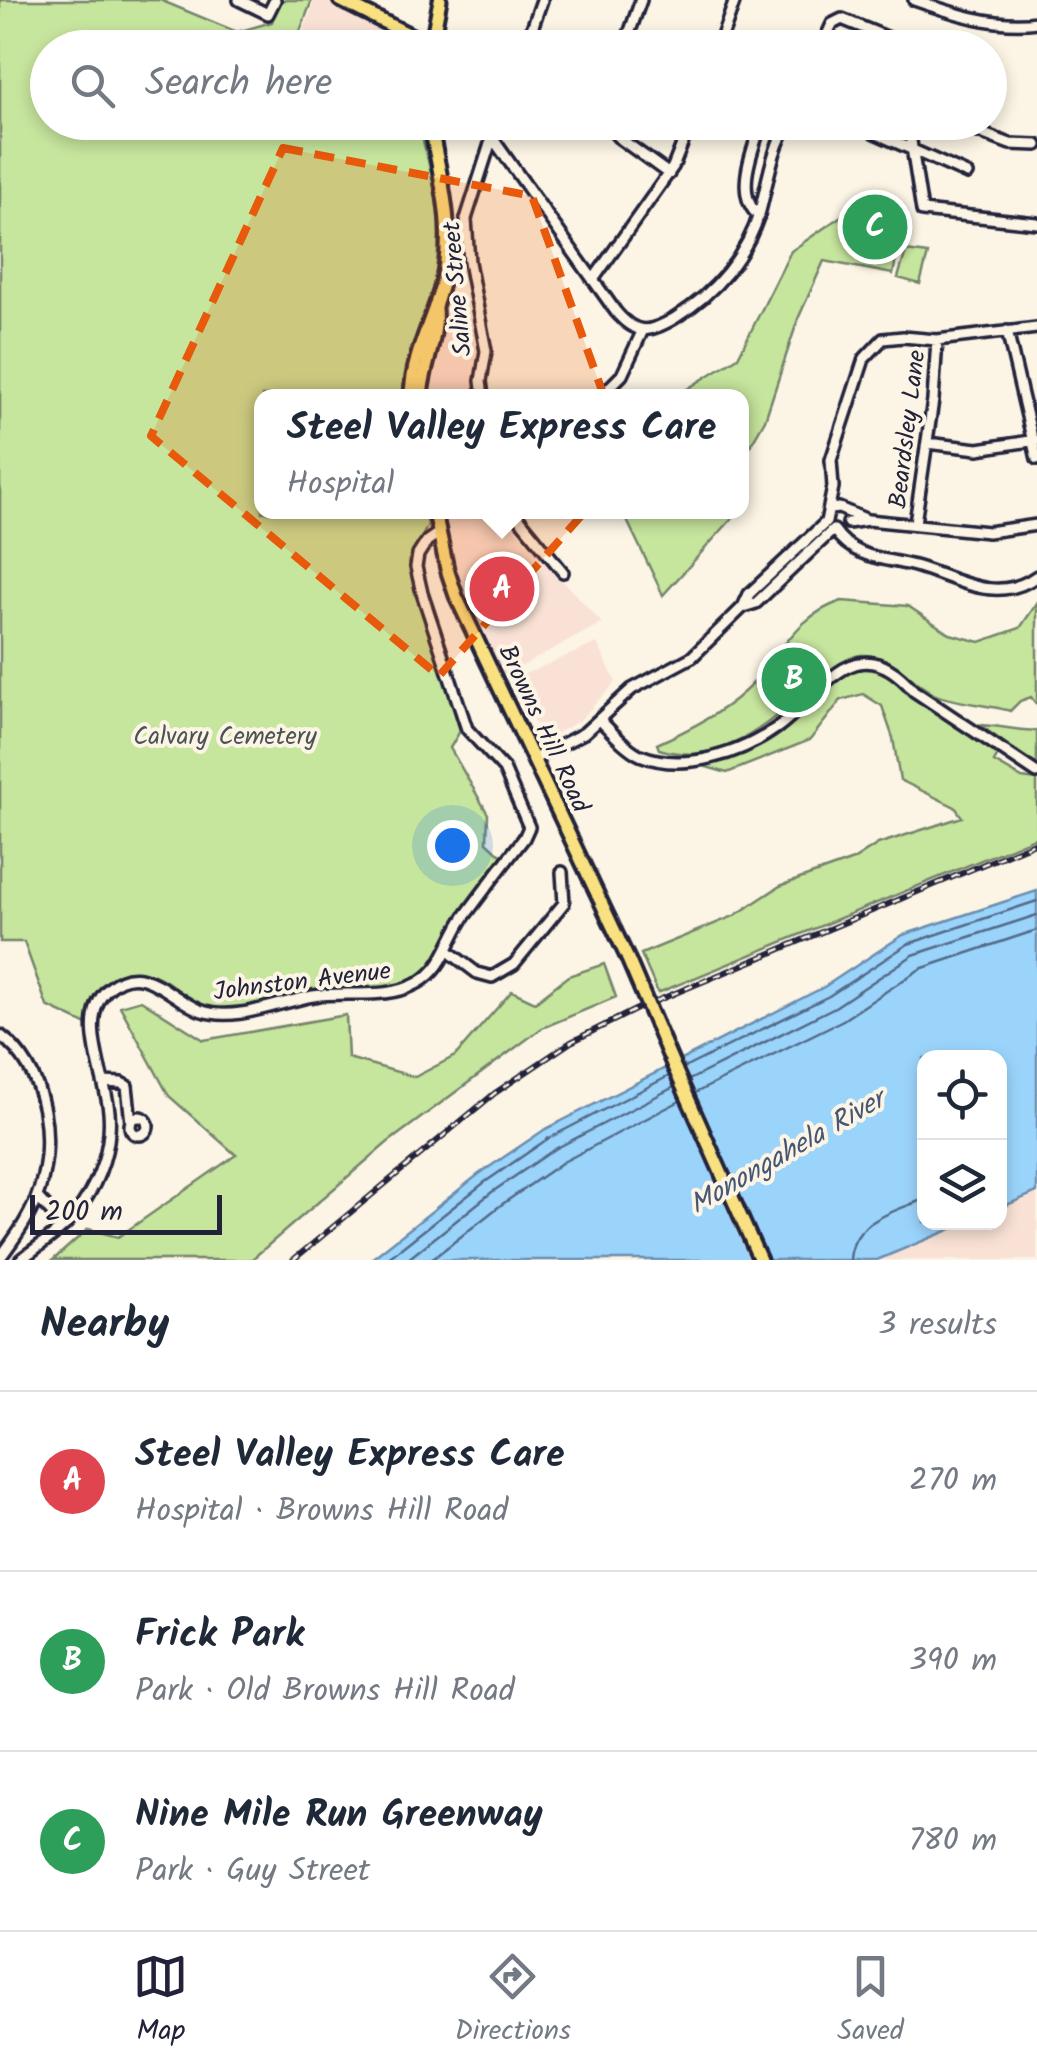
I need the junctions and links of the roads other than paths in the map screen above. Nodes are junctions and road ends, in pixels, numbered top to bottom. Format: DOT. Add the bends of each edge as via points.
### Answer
graph roads {
  1 [pos="239,0"];
  2 [pos="275,0"];
  3 [pos="340,0"];
  4 [pos="440,0"];
  5 [pos="542,0"];
  6 [pos="641,0"];
  7 [pos="735,0"];
  8 [pos="914,0"];
  9 [pos="357,4"];
  10 [pos="1037,22"];
  11 [pos="403,30"];
  12 [pos="436,30"];
  13 [pos="531,30"];
  14 [pos="630,30"];
  15 [pos="724,30"];
  16 [pos="830,30"];
  17 [pos="871,30"];
  18 [pos="434,140"];
  19 [pos="491,140"];
  20 [pos="493,140"];
  21 [pos="622,140"];
  22 [pos="683,140"];
  23 [pos="757,140"];
  24 [pos="781,140"];
  25 [pos="888,140"];
  26 [pos="910,140"];
  27 [pos="999,140"];
  28 [pos="1037,145"];
  29 [pos="912,152"];
  30 [pos="669,174"];
  31 [pos="967,174"];
  32 [pos="759,216"];
  33 [pos="1037,223"];
  34 [pos="593,280"];
  35 [pos="435,309"];
  36 [pos="1037,328"];
  37 [pos="1007,331"];
  38 [pos="642,332"];
  39 [pos="937,340"];
  40 [pos="610,387"];
  41 [pos="412,389"];
  42 [pos="422,389"];
  43 [pos="482,389"];
  44 [pos="1035,440"];
  45 [pos="927,443"];
  46 [pos="1037,459"];
  47 [pos="833,488"];
  48 [pos="437,519"];
  49 [pos="520,519"];
  50 [pos="839,522"];
  51 [pos="916,523"];
  52 [pos="1037,525"];
  53 [pos="440,532"];
  54 [pos="563,572"];
  55 [pos="1037,576"];
  56 [pos="600,720"];
  57 [pos="534,759"];
  58 [pos="1037,773"];
  59 [pos="562,872"];
  60 [pos="448,951"];
  61 [pos="0,1036"];
  62 [pos="103,1082"];
  63 [pos="134,1116"];
  64 [pos="37,1197"];
  65 [pos="70,1220"];
  66 [pos="0,1258"];
  67 [pos="20,1260"];
  68 [pos="760,1260"];
  1 -- 2 [label="street" via="268,14"];
  3 -- 9 [label="main road"];
  4 -- 12 [label="main road"];
  5 -- 13 [label="street"];
  6 -- 14 [label="street"];
  7 -- 15 [label="street"];
  8 -- 10 [label="street" via="955,14"];
  9 -- 11 [label="main road"];
  16 -- 17 [label="street" via="836,20"];
  18 -- 35 [label="main road" via="448,213"];
  19 -- 43 [label="street, Saline Street" via="466,219 486,351"];
  20 -- 34 [label="street"];
  21 -- 30 [label="street"];
  22 -- 30 [label="street"];
  23 -- 32 [label="street" via="746,190 748,206"];
  24 -- 32 [label="street"];
  25 -- 29 [label="street"];
  26 -- 29 [label="street"];
  27 -- 28 [label="street"];
  29 -- 31 [label="street"];
  29 -- 33 [label="street" via="922,211"];
  30 -- 34 [label="street"];
  32 -- 38 [label="street" via="740,257 716,286"];
  34 -- 38 [label="street" via="624,321"];
  35 -- 41 [label="main road"];
  35 -- 42 [label="main road"];
  36 -- 37 [label="street"];
  37 -- 39 [label="street"];
  37 -- 44 [label="street"];
  38 -- 40 [label="street"];
  39 -- 45 [label="street, Beardsley Lane"];
  39 -- 47 [label="street" via="883,340 864,359 831,460"];
  44 -- 45 [label="street" via="978,449"];
  44 -- 46 [label="street"];
  45 -- 51 [label="street, Beardsley Lane"];
  47 -- 50 [label="street"];
  47 -- 50 [label="street" via="830,509"];
  48 -- 53 [label="main road, Browns Hill Road"];
  49 -- 54 [label="street"];
  50 -- 51 [label="street"];
  50 -- 55 [label="street" via="844,541 873,558 979,588 1010,589"];
  50 -- 56 [label="street" via="692,657 629,691"];
  51 -- 52 [label="street" via="988,532"];
  53 -- 57 [label="main road, Browns Hill Road" via="450,582"];
  53 -- 60 [label="street" via="418,555 422,593 467,730 504,768 529,827 462,919"];
  56 -- 57 [label="street"];
  56 -- 58 [label="street" via="641,755 719,756 781,725 828,678 861,663 898,672 914,691"];
  57 -- 68 [label="main road, Browns Hill Road, bridge"];
  59 -- 60 [label="street" via="564,903 514,964 492,977 477,974"];
  60 -- 62 [label="street, Johnston Avenue" via="418,983 397,990 310,996 217,1014 200,1011 157,982 123,980 108,988 93,1020"];
  61 -- 64 [label="street" via="32,1073 42,1102 47,1130"];
  62 -- 63 [label="street" via="127,1086"];
  62 -- 65 [label="street, Johnston Avenue" via="110,1114 107,1147 91,1191"];
  64 -- 65 [label="street"];
  64 -- 66 [label="street"];
  65 -- 67 [label="street, Johnston Avenue"];
}
